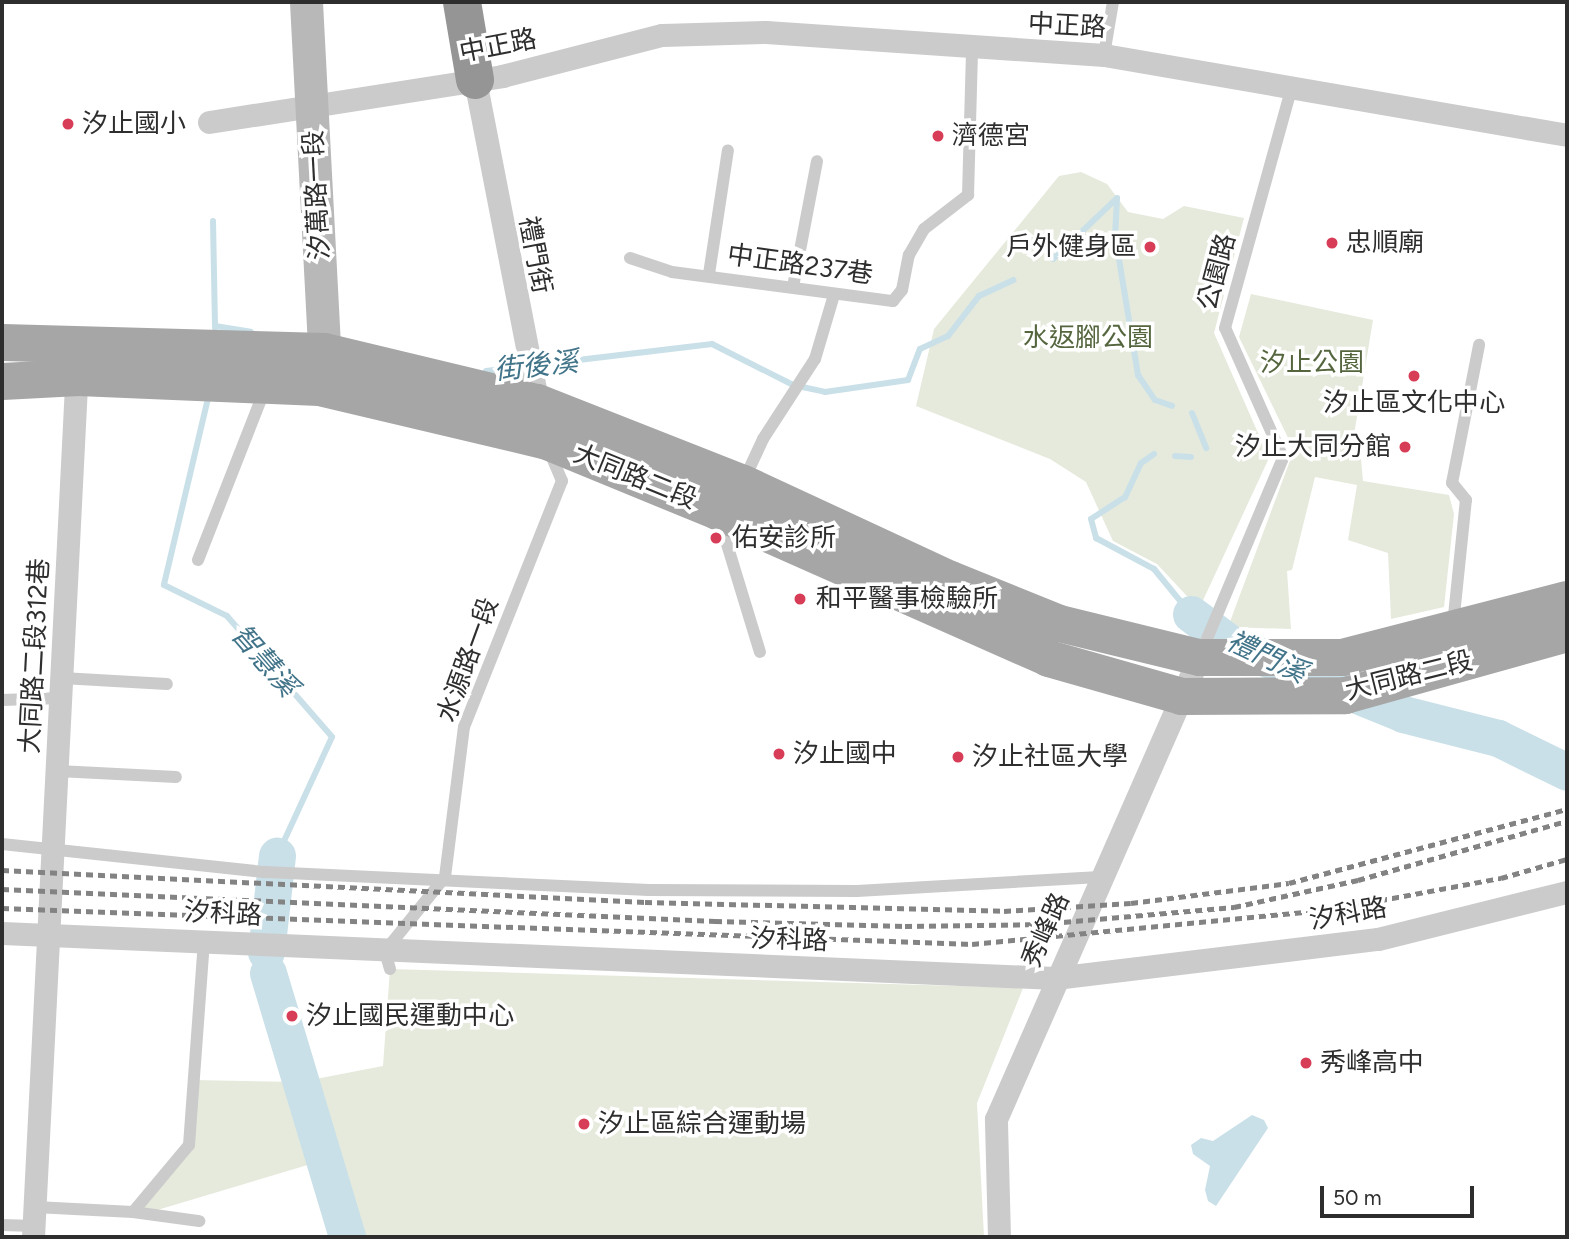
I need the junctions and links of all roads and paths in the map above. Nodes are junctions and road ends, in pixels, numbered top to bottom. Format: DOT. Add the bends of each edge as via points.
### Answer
graph roads {
  1 [pos="306,2"];
  2 [pos="461,2"];
  3 [pos="1113,2"];
  4 [pos="972,49"];
  5 [pos="1104,55"];
  6 [pos="475,80"];
  7 [pos="1292,86"];
  8 [pos="313,109"];
  9 [pos="209,122"];
  10 [pos="1567,135"];
  11 [pos="728,150"];
  12 [pos="817,162"];
  13 [pos="630,258"];
  14 [pos="709,274"];
  15 [pos="793,287"];
  16 [pos="834,295"];
  17 [pos="73,341"];
  18 [pos="2,342"];
  19 [pos="312,345"];
  20 [pos="1479,345"];
  21 [pos="78,377"];
  22 [pos="532,379"];
  23 [pos="2,381"];
  24 [pos="266,385"];
  25 [pos="319,387"];
  26 [pos="544,440"];
  27 [pos="743,483"];
  28 [pos="717,511"];
  29 [pos="198,560"];
  30 [pos="886,569"];
  31 [pos="1567,599"];
  32 [pos="1452,629"];
  33 [pos="1567,633"];
  34 [pos="1202,650"];
  35 [pos="760,652"];
  36 [pos="1342,657"];
  37 [pos="167,684"];
  38 [pos="61,688"];
  39 [pos="1345,695"];
  40 [pos="1181,696"];
  41 [pos="2,700"];
  42 [pos="58,771"];
  43 [pos="176,777"];
  44 [pos="2,844"];
  45 [pos="52,846"];
  46 [pos="1100,877"];
  47 [pos="442,880"];
  48 [pos="1567,892"];
  49 [pos="2,933"];
  50 [pos="50,937"];
  51 [pos="204,940"];
  52 [pos="387,960"];
  53 [pos="1055,978"];
  54 [pos="133,1212"];
  55 [pos="199,1221"];
  56 [pos="34,1223"];
  57 [pos="2,1225"];
  58 [pos="999,1237"];
  1 -- 8 [label="street, 汐萬路一段"];
  2 -- 6 [label="highway"];
  3 -- 5 [label="lane"];
  4 -- 5 [label="street, 中正路"];
  4 -- 6 [label="street, 中正路" via="766,32 701,33 662,36"];
  4 -- 16 [label="lane, 中正路237巷" via="968,195 924,229 909,255 902,290 893,301"];
  5 -- 7 [label="street, 中正路"];
  6 -- 8 [label="street, 中正路"];
  6 -- 22 [label="street, 禮門街"];
  7 -- 10 [label="street, 中正路"];
  7 -- 34 [label="lane, 公園路" via="1225,328 1283,458"];
  8 -- 9 [label="street, 中正路"];
  8 -- 19 [label="street, 汐萬路一段"];
  11 -- 14 [label="lane"];
  12 -- 15 [label="lane"];
  13 -- 14 [label="lane, 中正路237巷" via="672,272"];
  14 -- 15 [label="lane, 中正路237巷"];
  15 -- 16 [label="lane, 中正路237巷"];
  16 -- 27 [label="lane" via="816,359 763,439"];
  17 -- 18 [label="main road, 大同路二段"];
  17 -- 19 [label="main road, 大同路二段"];
  17 -- 21 [label="street, 大同路二段312巷"];
  19 -- 22 [label="main road, 大同路二段"];
  19 -- 25 [label="street, 汐萬路一段"];
  20 -- 32 [label="lane" via="1452,483 1466,500"];
  21 -- 23 [label="main road, 大同路二段"];
  21 -- 24 [label="main road, 大同路二段"];
  21 -- 38 [label="street, 大同路二段312巷"];
  22 -- 26 [label="street, 禮門街"];
  22 -- 27 [label="main road, 大同路二段"];
  24 -- 25 [label="main road, 大同路二段"];
  24 -- 29 [label="lane"];
  25 -- 26 [label="main road, 大同路二段"];
  26 -- 28 [label="main road, 大同路二段"];
  26 -- 47 [label="lane, 水源路一段" via="562,481 464,727"];
  27 -- 30 [label="main road, 大同路二段"];
  28 -- 30 [label="main road, 大同路二段"];
  28 -- 35 [label="lane"];
  30 -- 34 [label="main road, 大同路二段" via="1059,623"];
  30 -- 40 [label="main road, 大同路二段" via="1048,658"];
  31 -- 32 [label="main road, 大同路二段"];
  32 -- 36 [label="main road, 大同路二段"];
  33 -- 39 [label="main road, 大同路二段"];
  34 -- 36 [label="main road, 大同路二段" via="1260,659"];
  34 -- 40 [label="street, 秀峰路"];
  36 -- 39 [label="main road"];
  37 -- 38 [label="lane"];
  38 -- 41 [label="lane"];
  38 -- 42 [label="street, 大同路二段312巷"];
  39 -- 40 [label="main road, 大同路二段"];
  40 -- 46 [label="street, 秀峰路"];
  42 -- 43 [label="lane"];
  42 -- 45 [label="street, 大同路二段312巷"];
  44 -- 45 [label="lane"];
  45 -- 47 [label="lane" via="265,872"];
  45 -- 50 [label="street, 大同路二段312巷"];
  46 -- 47 [label="lane" via="857,891 649,890"];
  46 -- 53 [label="street, 秀峰路"];
  47 -- 52 [label="lane"];
  48 -- 53 [label="street, 汐科路" via="1378,939"];
  49 -- 50 [label="street, 汐科路"];
  50 -- 51 [label="street, 汐科路"];
  50 -- 56 [label="street, 大同路二段312巷"];
  51 -- 52 [label="street, 汐科路" via="344,949"];
  51 -- 54 [label="lane" via="188,1146"];
  52 -- 53 [label="street, 汐科路"];
  53 -- 58 [label="street, 秀峰路" via="996,1119"];
  54 -- 55 [label="lane"];
  54 -- 56 [label="lane"];
  56 -- 57 [label="lane"];
}
